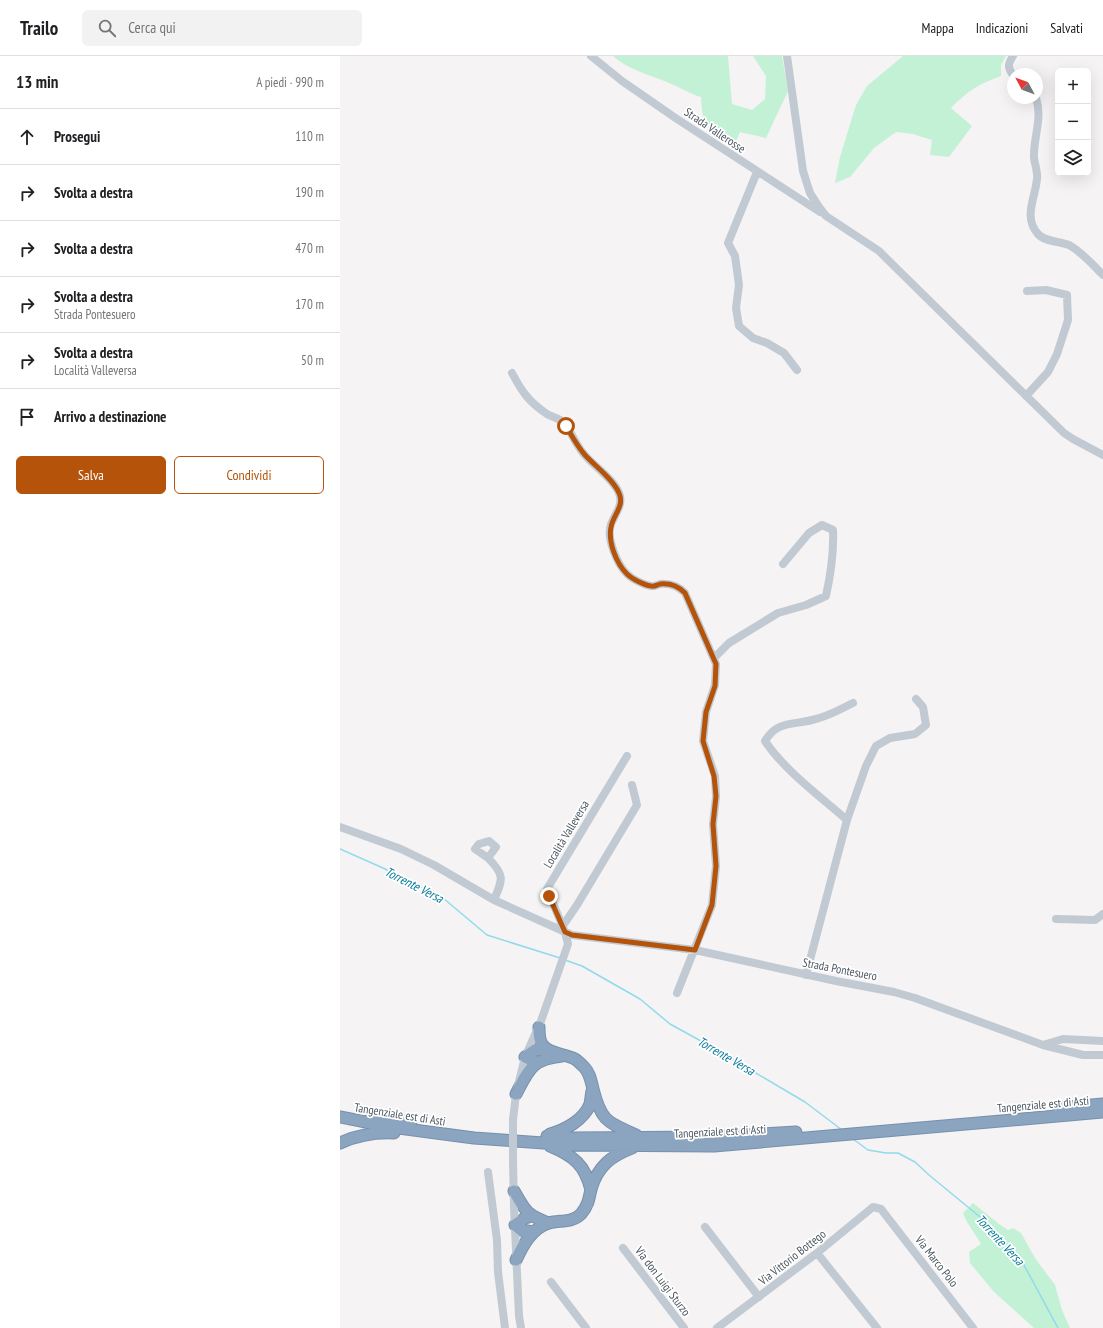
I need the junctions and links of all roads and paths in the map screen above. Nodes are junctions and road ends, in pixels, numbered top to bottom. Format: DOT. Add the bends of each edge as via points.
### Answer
graph roads {
  1 [pos="591,56"];
  2 [pos="787,56"];
  3 [pos="1013,56"];
  4 [pos="1009,68"];
  5 [pos="1038,104"];
  6 [pos="757,172"];
  7 [pos="831,219"];
  8 [pos="1103,275"];
  9 [pos="1027,291"];
  10 [pos="797,370"];
  11 [pos="512,373"];
  12 [pos="1026,396"];
  13 [pos="1103,455"];
  14 [pos="784,564"];
  15 [pos="714,658"];
  16 [pos="916,699"];
  17 [pos="853,703"];
  18 [pos="627,756"];
  19 [pos="632,785"];
  20 [pos="847,820"];
  21 [pos="340,828"];
  22 [pos="488,858"];
  23 [pos="494,900"];
  24 [pos="1103,914"];
  25 [pos="1056,919"];
  26 [pos="564,930"];
  27 [pos="695,950"];
  28 [pos="806,975"];
  29 [pos="678,994"];
  30 [pos="539,1026"];
  31 [pos="1103,1041"];
  32 [pos="1043,1045"];
  33 [pos="545,1049"];
  34 [pos="1103,1055"];
  35 [pos="565,1056"];
  36 [pos="525,1057"];
  37 [pos="536,1062"];
  38 [pos="593,1087"];
  39 [pos="516,1094"];
  40 [pos="1103,1104"];
  41 [pos="340,1110"];
  42 [pos="1103,1112"];
  43 [pos="340,1117"];
  44 [pos="866,1129"];
  45 [pos="474,1138"];
  46 [pos="544,1140"];
  47 [pos="639,1142"];
  48 [pos="340,1143"];
  49 [pos="488,1172"];
  50 [pos="591,1190"];
  51 [pos="514,1192"];
  52 [pos="881,1209"];
  53 [pos="531,1216"];
  54 [pos="548,1223"];
  55 [pos="515,1225"];
  56 [pos="705,1227"];
  57 [pos="533,1232"];
  58 [pos="623,1248"];
  59 [pos="817,1253"];
  60 [pos="516,1260"];
  61 [pos="551,1282"];
  62 [pos="759,1297"];
  63 [pos="505,1328"];
  64 [pos="521,1328"];
  65 [pos="586,1328"];
  66 [pos="684,1328"];
  67 [pos="717,1328"];
  68 [pos="877,1328"];
  69 [pos="973,1328"];
  1 -- 6 [label="street, Strada Vallerosse" via="622,81"];
  2 -- 7 [label="street" via="804,177 815,202"];
  3 -- 4 [label="street"];
  5 -- 8 [label="street" via="1034,158 1037,178 1030,207 1033,227 1039,236 1069,246 1080,253"];
  6 -- 7 [label="street, Strada Vallerosse"];
  6 -- 10 [label="street" via="728,243 735,256 739,285 736,308 739,326 753,338 784,353"];
  7 -- 12 [label="street" via="879,251"];
  9 -- 12 [label="street" via="1046,290 1066,295 1068,320 1048,372"];
  11 -- 15 [label="street" via="534,405 549,416 562,421 583,453 619,492 621,501 611,525 610,541 618,561 627,574 639,582 652,586 676,586 685,593"];
  12 -- 13 [label="street" via="1064,433"];
  14 -- 15 [label="street" via="809,533 822,525 833,530 833,556 826,596 778,613 729,644"];
  15 -- 27 [label="street" via="715,686 706,712 703,741 714,776 716,796 713,824 716,866 712,905"];
  16 -- 20 [label="street" via="923,707 926,725 915,734 890,738 876,746 866,766"];
  17 -- 20 [label="street" via="833,714 783,725 770,733 765,741 789,769"];
  18 -- 26 [label="street, Località Valleversa" via="547,889"];
  19 -- 26 [label="street" via="637,805"];
  20 -- 28 [label="street"];
  21 -- 23 [label="street, Strada Pontesuero" via="401,849"];
  22 -- 23 [label="street" via="499,869 501,882"];
  23 -- 26 [label="street, Strada Pontesuero"];
  24 -- 25 [label="street" via="1095,920"];
  26 -- 27 [label="street, Strada Pontesuero" via="572,935"];
  26 -- 30 [label="street" via="568,944"];
  27 -- 28 [label="street, Strada Pontesuero"];
  27 -- 29 [label="street"];
  28 -- 32 [label="street, Strada Pontesuero" via="915,998"];
  30 -- 33 [label="highway" via="540,1040"];
  30 -- 36 [label="street"];
  31 -- 32 [label="street" via="1063,1039"];
  32 -- 34 [label="street, Strada Pontesuero" via="1084,1055"];
  33 -- 35 [label="highway"];
  33 -- 36 [label="highway" via="535,1050"];
  35 -- 37 [label="highway" via="548,1057"];
  35 -- 38 [label="highway" via="576,1059 585,1068 590,1074"];
  36 -- 37 [label="highway"];
  36 -- 39 [label="street"];
  37 -- 39 [label="highway" via="526,1074"];
  38 -- 46 [label="highway" via="589,1105 583,1115"];
  38 -- 47 [label="highway" via="600,1111 606,1120"];
  39 -- 51 [label="street, bridge" via="513,1120"];
  40 -- 44 [label="highway, Tangenziale est di Asti"];
  41 -- 46 [label="highway, Tangenziale est di Asti" via="393,1120"];
  42 -- 44 [label="highway, Tangenziale est di Asti"];
  43 -- 45 [label="highway, Tangenziale est di Asti"];
  44 -- 47 [label="highway, Tangenziale est di Asti"];
  44 -- 47 [label="highway, Tangenziale est di Asti" via="807,1138 714,1146"];
  45 -- 46 [label="highway, Tangenziale est di Asti"];
  45 -- 48 [label="highway" via="445,1140 393,1133 372,1133"];
  46 -- 47 [label="highway, Tangenziale est di Asti" via="572,1146"];
  46 -- 50 [label="highway" via="580,1165 588,1178"];
  47 -- 50 [label="highway" via="612,1157 602,1167"];
  49 -- 63 [label="street"];
  50 -- 54 [label="highway" via="587,1206 576,1218"];
  51 -- 53 [label="highway"];
  51 -- 55 [label="street"];
  52 -- 59 [label="street, Via Vittorio Bottego" via="873,1208"];
  52 -- 69 [label="street, Via Marco Polo"];
  53 -- 54 [label="highway"];
  53 -- 55 [label="highway"];
  54 -- 57 [label="highway"];
  55 -- 57 [label="highway" via="521,1230"];
  55 -- 60 [label="street"];
  56 -- 62 [label="street"];
  57 -- 60 [label="highway"];
  58 -- 66 [label="street, Via don Luigi Sturzo"];
  59 -- 62 [label="street, Via Vittorio Bottego"];
  59 -- 68 [label="street"];
  60 -- 64 [label="street"];
  61 -- 65 [label="street"];
  62 -- 67 [label="street, Via Vittorio Bottego"];
}
